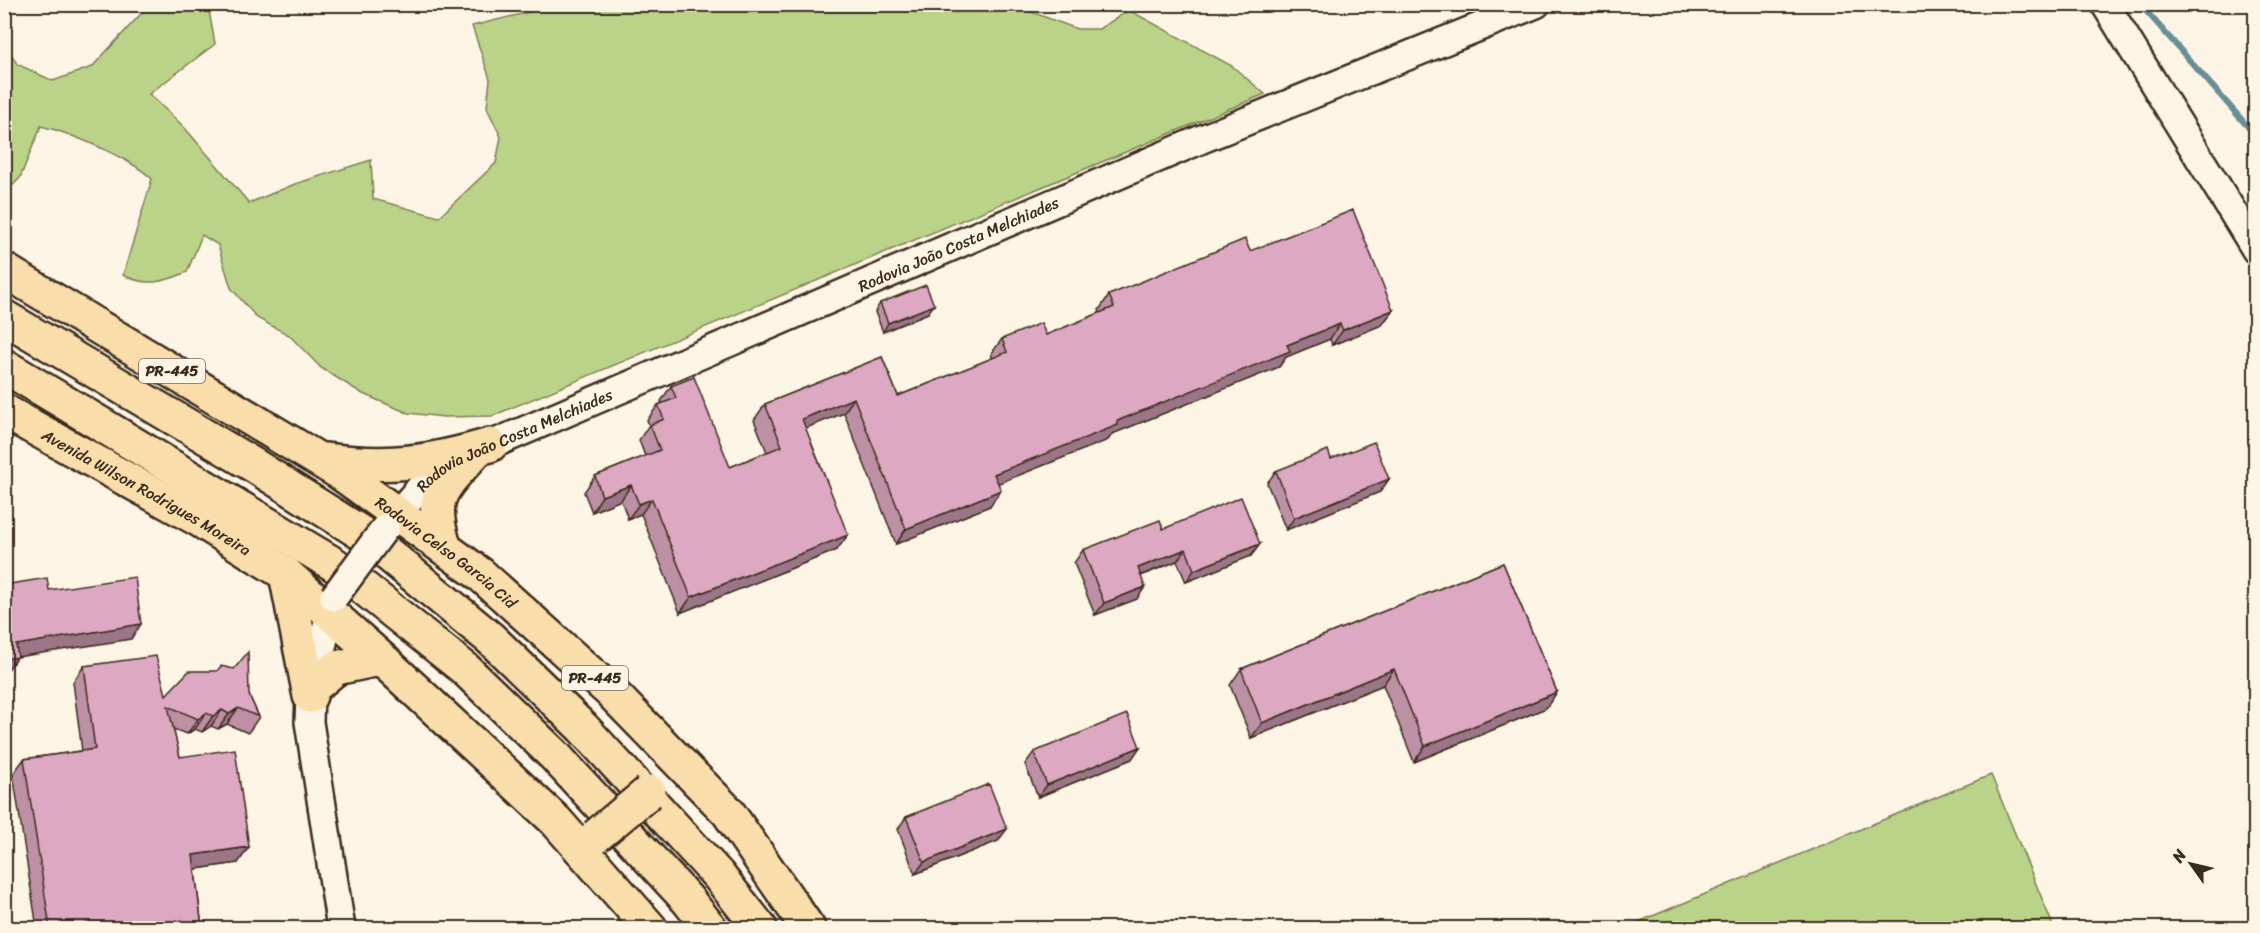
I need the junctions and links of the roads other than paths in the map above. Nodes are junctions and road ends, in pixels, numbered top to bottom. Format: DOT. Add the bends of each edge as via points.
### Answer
graph roads {
  1 [pos="1536,4"];
  2 [pos="2106,4"];
  3 [pos="2256,250"];
  4 [pos="4,270"];
  5 [pos="4,317"];
  6 [pos="4,366"];
  7 [pos="4,411"];
  8 [pos="482,449"];
  9 [pos="316,459"];
  10 [pos="391,520"];
  11 [pos="444,546"];
  12 [pos="286,574"];
  13 [pos="331,604"];
  14 [pos="385,662"];
  15 [pos="311,692"];
  16 [pos="682,764"];
  17 [pos="588,841"];
  18 [pos="341,928"];
  19 [pos="650,928"];
  20 [pos="710,928"];
  21 [pos="760,928"];
  22 [pos="808,928"];
  1 -- 8 [label="street, Rodovia João Costa Melchiades" via="1202,139"];
  2 -- 3 [label="street"];
  4 -- 9 [label="highway, Rodovia Celso Garcia Cid / PR-445"];
  5 -- 21 [label="highway, PR-445" via="366,536 491,639 583,728 718,875"];
  6 -- 20 [label="highway" via="335,565 446,653 555,756"];
  7 -- 12 [label="highway, Avenida Wilson Rodrigues Moreira" via="198,519"];
  8 -- 9 [label="highway" via="394,465"];
  8 -- 10 [label="street, Rodovia João Costa Melchiades" via="439,468"];
  8 -- 11 [label="highway" via="439,495 436,505"];
  9 -- 10 [label="highway, Rodovia Celso Garcia Cid / PR-445"];
  10 -- 11 [label="highway, Rodovia Celso Garcia Cid / PR-445"];
  10 -- 13 [label="street, Rodovia João Costa Melchiades, bridge"];
  11 -- 16 [label="highway, Rodovia Celso Garcia Cid / PR-445" via="611,692"];
  12 -- 13 [label="highway"];
  12 -- 15 [label="highway"];
  13 -- 14 [label="highway"];
  13 -- 15 [label="street"];
  14 -- 15 [label="highway" via="374,660 336,668"];
  14 -- 17 [label="highway"];
  15 -- 18 [label="street" via="309,722"];
  16 -- 17 [label="highway, bridge"];
  16 -- 22 [label="highway, Rodovia Celso Garcia Cid / PR-445" via="728,812"];
  17 -- 19 [label="highway"];
}
